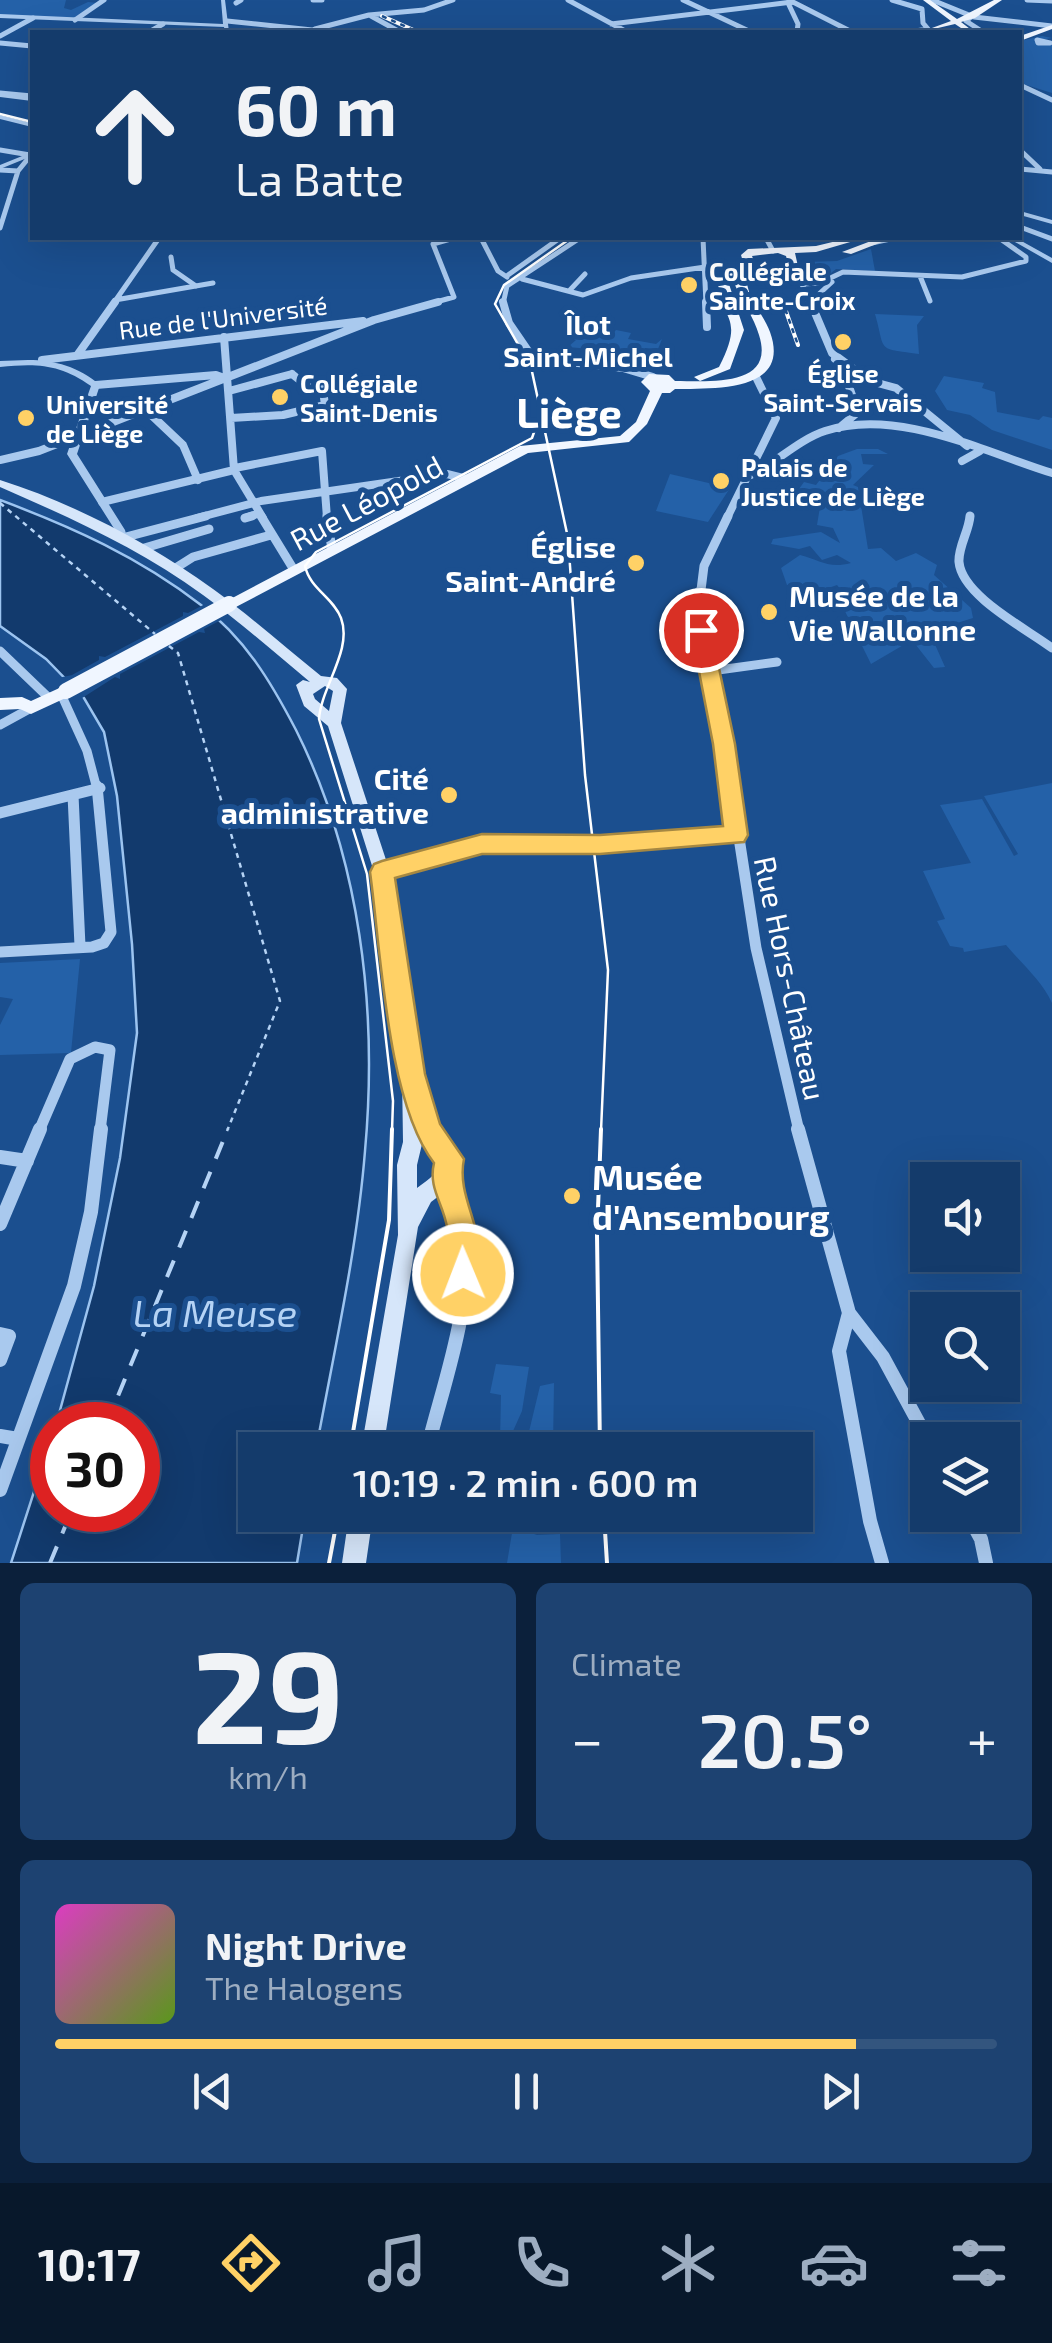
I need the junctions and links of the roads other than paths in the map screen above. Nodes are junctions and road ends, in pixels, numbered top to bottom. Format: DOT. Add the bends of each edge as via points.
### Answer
graph roads {
  1 [pos="104,0"];
  2 [pos="313,0"];
  3 [pos="322,0"];
  4 [pos="452,0"];
  5 [pos="568,0"];
  6 [pos="683,0"];
  7 [pos="892,0"];
  8 [pos="926,0"];
  9 [pos="999,0"];
  10 [pos="1027,0"];
  11 [pos="791,1"];
  12 [pos="1052,1"];
  13 [pos="238,2"];
  14 [pos="224,5"];
  15 [pos="708,13"];
  16 [pos="369,14"];
  17 [pos="0,16"];
  18 [pos="972,16"];
  19 [pos="952,17"];
  20 [pos="33,18"];
  21 [pos="75,20"];
  22 [pos="163,24"];
  23 [pos="611,24"];
  24 [pos="942,24"];
  25 [pos="227,26"];
  26 [pos="1052,26"];
  27 [pos="315,29"];
  28 [pos="152,30"];
  29 [pos="320,30"];
  30 [pos="397,30"];
  31 [pos="623,30"];
  32 [pos="746,30"];
  33 [pos="797,30"];
  34 [pos="848,30"];
  35 [pos="926,30"];
  36 [pos="926,30"];
  37 [pos="928,30"];
  38 [pos="968,30"];
  39 [pos="980,30"];
  40 [pos="1046,38"];
  41 [pos="0,40"];
  42 [pos="30,46"];
  43 [pos="1022,86"];
  44 [pos="0,94"];
  45 [pos="30,98"];
  46 [pos="1052,100"];
  47 [pos="0,118"];
  48 [pos="30,126"];
  49 [pos="0,152"];
  50 [pos="1022,152"];
  51 [pos="30,156"];
  52 [pos="30,157"];
  53 [pos="19,162"];
  54 [pos="1022,168"];
  55 [pos="0,169"];
  56 [pos="1040,169"];
  57 [pos="18,171"];
  58 [pos="1052,172"];
  59 [pos="1022,214"];
  60 [pos="1052,222"];
  61 [pos="0,228"];
  62 [pos="1022,228"];
  63 [pos="1052,239"];
  64 [pos="158,240"];
  65 [pos="437,240"];
  66 [pos="482,240"];
  67 [pos="558,240"];
  68 [pos="577,240"];
  69 [pos="703,240"];
  70 [pos="763,240"];
  71 [pos="766,240"];
  72 [pos="1002,240"];
  73 [pos="1015,240"];
  74 [pos="865,241"];
  75 [pos="813,244"];
  76 [pos="777,250"];
  77 [pos="758,251"];
  78 [pos="171,257"];
  79 [pos="1052,261"];
  80 [pos="750,266"];
  81 [pos="794,266"];
  82 [pos="705,267"];
  83 [pos="762,273"];
  84 [pos="584,274"];
  85 [pos="832,276"];
  86 [pos="920,276"];
  87 [pos="515,278"];
  88 [pos="213,283"];
  89 [pos="804,284"];
  90 [pos="196,286"];
  91 [pos="570,290"];
  92 [pos="114,300"];
  93 [pos="930,301"];
  94 [pos="813,308"];
  95 [pos="374,320"];
  96 [pos="707,327"];
  97 [pos="224,336"];
  98 [pos="736,346"];
  99 [pos="769,352"];
  100 [pos="832,352"];
  101 [pos="78,354"];
  102 [pos="284,356"];
  103 [pos="42,360"];
  104 [pos="0,364"];
  105 [pos="724,368"];
  106 [pos="294,370"];
  107 [pos="756,377"];
  108 [pos="228,379"];
  109 [pos="738,381"];
  110 [pos="663,383"];
  111 [pos="96,385"];
  112 [pos="229,391"];
  113 [pos="146,410"];
  114 [pos="231,418"];
  115 [pos="838,428"];
  116 [pos="77,436"];
  117 [pos="967,446"];
  118 [pos="980,451"];
  119 [pos="0,460"];
  120 [pos="962,461"];
  121 [pos="234,469"];
  122 [pos="1052,473"];
  123 [pos="750,475"];
  124 [pos="198,480"];
  125 [pos="467,480"];
  126 [pos="0,483"];
  127 [pos="323,490"];
  128 [pos="102,502"];
  129 [pos="254,502"];
  130 [pos="260,513"];
  131 [pos="970,515"];
  132 [pos="245,518"];
  133 [pos="208,529"];
  134 [pos="270,535"];
  135 [pos="122,538"];
  136 [pos="141,548"];
  137 [pos="332,550"];
  138 [pos="174,569"];
  139 [pos="294,570"];
  140 [pos="230,603"];
  141 [pos="1052,648"];
  142 [pos="0,650"];
  143 [pos="776,662"];
  144 [pos="711,672"];
  145 [pos="312,687"];
  146 [pos="59,694"];
  147 [pos="338,699"];
  148 [pos="0,704"];
  149 [pos="316,706"];
  150 [pos="31,708"];
  151 [pos="334,723"];
  152 [pos="0,725"];
  153 [pos="100,788"];
  154 [pos="72,794"];
  155 [pos="0,813"];
  156 [pos="736,835"];
  157 [pos="382,872"];
  158 [pos="80,946"];
  159 [pos="0,952"];
  160 [pos="411,1074"];
  161 [pos="437,1145"];
  162 [pos="413,1152"];
  163 [pos="0,1157"];
  164 [pos="27,1161"];
  165 [pos="410,1178"];
  166 [pos="439,1183"];
  167 [pos="0,1224"];
  168 [pos="408,1235"];
  169 [pos="848,1310"];
  170 [pos="0,1334"];
  171 [pos="0,1360"];
  172 [pos="918,1422"];
  173 [pos="375,1432"];
  174 [pos="431,1432"];
  175 [pos="0,1436"];
  176 [pos="18,1439"];
  177 [pos="0,1490"];
  178 [pos="359,1532"];
  179 [pos="977,1532"];
  180 [pos="354,1563"];
  181 [pos="882,1563"];
  182 [pos="986,1563"];
  1 -- 21 [label="street"];
  2 -- 3 [label="street"];
  4 -- 16 [label="street" via="424,10"];
  5 -- 23 [label="street"];
  6 -- 15 [label="street"];
  7 -- 35 [label="street" via="922,9"];
  8 -- 19 [label="main road"];
  8 -- 36 [label="main road" via="933,14"];
  9 -- 18 [label="main road"];
  10 -- 12 [label="street"];
  11 -- 15 [label="street"];
  11 -- 33 [label="street"];
  11 -- 34 [label="street"];
  13 -- 14 [label="street"];
  14 -- 25 [label="street"];
  15 -- 23 [label="street"];
  15 -- 32 [label="street"];
  16 -- 27 [label="street"];
  16 -- 30 [label="street"];
  17 -- 20 [label="street"];
  18 -- 19 [label="main road"];
  18 -- 26 [label="street"];
  18 -- 39 [label="street" via="966,21"];
  19 -- 24 [label="main road"];
  19 -- 38 [label="main road"];
  20 -- 21 [label="street"];
  20 -- 41 [label="street"];
  21 -- 22 [label="street"];
  22 -- 25 [label="street"];
  22 -- 28 [label="street"];
  23 -- 31 [label="street"];
  24 -- 37 [label="main road"];
  24 -- 38 [label="main road"];
  25 -- 27 [label="street"];
  26 -- 40 [label="main road"];
  27 -- 29 [label="street"];
  41 -- 42 [label="street"];
  43 -- 46 [label="street"];
  44 -- 45 [label="street"];
  47 -- 48 [label="street"];
  49 -- 51 [label="street"];
  49 -- 53 [label="street"];
  50 -- 56 [label="street"];
  52 -- 53 [label="street"];
  53 -- 55 [label="street"];
  53 -- 57 [label="street"];
  54 -- 56 [label="street"];
  55 -- 57 [label="street"];
  56 -- 58 [label="street"];
  57 -- 61 [label="street"];
  59 -- 60 [label="street"];
  62 -- 63 [label="street"];
  64 -- 92 [label="street"];
  65 -- 95 [label="street" via="454,298"];
  66 -- 87 [label="street" via="498,271"];
  67 -- 87 [label="street"];
  68 -- 87 [label="street"];
  69 -- 82 [label="street"];
  70 -- 77 [label="street"];
  71 -- 76 [label="street"];
  72 -- 86 [label="street" via="1026,260 962,276"];
  73 -- 79 [label="street"];
  74 -- 75 [label="main road"];
  74 -- 81 [label="main road" via="834,256 800,258"];
  75 -- 76 [label="main road"];
  76 -- 77 [label="main road"];
  76 -- 81 [label="main road" via="791,254"];
  77 -- 80 [label="main road" via="746,255"];
  78 -- 90 [label="street" via="173,270"];
  80 -- 83 [label="main road"];
  80 -- 98 [label="main road" via="722,280 740,324"];
  81 -- 83 [label="main road"];
  81 -- 89 [label="street"];
  82 -- 87 [label="street" via="630,278 582,295"];
  82 -- 96 [label="street"];
  83 -- 99 [label="main road" via="740,285"];
  84 -- 91 [label="street"];
  85 -- 86 [label="street"];
  85 -- 89 [label="street"];
  85 -- 94 [label="street"];
  86 -- 93 [label="street"];
  87 -- 110 [label="street" via="501,295 502,308 533,358 623,368"];
  88 -- 90 [label="street"];
  89 -- 94 [label="street"];
  90 -- 92 [label="street"];
  92 -- 101 [label="street"];
  94 -- 100 [label="street"];
  95 -- 97 [label="street, Rue de l'Université"];
  95 -- 102 [label="street"];
  97 -- 101 [label="street, Rue de l'Université"];
  97 -- 108 [label="street"];
  98 -- 99 [label="main road" via="756,344"];
  98 -- 105 [label="main road"];
  99 -- 107 [label="main road"];
  100 -- 115 [label="street" via="858,412"];
  100 -- 117 [label="street" via="866,379 896,388"];
  101 -- 103 [label="street, Rue de l'Université"];
  102 -- 106 [label="street"];
  102 -- 108 [label="street"];
  103 -- 104 [label="street"];
  103 -- 111 [label="street"];
  105 -- 109 [label="main road"];
  105 -- 110 [label="main road"];
  106 -- 112 [label="street"];
  106 -- 114 [label="street" via="302,382 322,383 324,406"];
  107 -- 109 [label="main road"];
  107 -- 123 [label="street" via="776,414"];
  108 -- 111 [label="street"];
  108 -- 112 [label="street"];
  108 -- 113 [label="street"];
  109 -- 110 [label="main road"];
  110 -- 125 [label="main road, Rue Léopold" via="637,429 618,442 525,449"];
  111 -- 116 [label="street"];
  112 -- 114 [label="street"];
  113 -- 116 [label="street"];
  113 -- 124 [label="street" via="183,445"];
  114 -- 121 [label="street"];
  115 -- 117 [label="street" via="894,427"];
  115 -- 123 [label="street"];
  116 -- 119 [label="street"];
  116 -- 128 [label="street" via="72,458"];
  117 -- 118 [label="street"];
  118 -- 120 [label="street"];
  118 -- 122 [label="street"];
  121 -- 124 [label="street"];
  121 -- 127 [label="street" via="322,451"];
  121 -- 129 [label="street"];
  123 -- 144 [label="street, Rue Hors-Château" via="692,597"];
  124 -- 128 [label="street"];
  125 -- 127 [label="street" via="447,474"];
  125 -- 137 [label="main road, Rue Léopold"];
  126 -- 135 [label="main road"];
  127 -- 129 [label="street"];
  127 -- 137 [label="street"];
  128 -- 135 [label="street"];
  129 -- 130 [label="street"];
  129 -- 135 [label="street"];
  130 -- 132 [label="street"];
  130 -- 134 [label="street"];
  131 -- 141 [label="street" via="961,569 988,604"];
  133 -- 136 [label="street"];
  134 -- 138 [label="street"];
  134 -- 139 [label="street"];
  135 -- 136 [label="main road"];
  136 -- 138 [label="main road"];
  137 -- 139 [label="main road, Rue Léopold"];
  138 -- 140 [label="main road"];
  139 -- 140 [label="main road, Rue Léopold"];
  140 -- 145 [label="main road"];
  140 -- 146 [label="main road, Rue Léopold, bridge"];
  142 -- 146 [label="street"];
  143 -- 144 [label="street"];
  144 -- 156 [label="street, Rue Hors-Château"];
  145 -- 147 [label="main road" via="339,686"];
  145 -- 149 [label="main road" via="309,702"];
  146 -- 150 [label="main road, Rue Léopold"];
  146 -- 153 [label="street" via="84,736"];
  147 -- 149 [label="main road"];
  147 -- 151 [label="main road"];
  148 -- 150 [label="main road"];
  149 -- 151 [label="main road"];
  150 -- 152 [label="street"];
  151 -- 157 [label="main road"];
  153 -- 154 [label="street"];
  153 -- 158 [label="street" via="112,932 99,946"];
  154 -- 155 [label="street"];
  154 -- 158 [label="street"];
  156 -- 157 [label="street" via="482,844"];
  156 -- 169 [label="street, Rue Hors-Château" via="806,1164"];
  157 -- 160 [label="main road"];
  158 -- 159 [label="street"];
  160 -- 161 [label="main road"];
  160 -- 162 [label="main road"];
  161 -- 162 [label="main road"];
  161 -- 166 [label="main road" via="450,1159"];
  162 -- 165 [label="main road"];
  163 -- 164 [label="street"];
  164 -- 167 [label="street"];
  164 -- 176 [label="street" via="70,1060 95,1047 110,1050 91,1212 74,1286"];
  165 -- 166 [label="main road" via="420,1186"];
  165 -- 168 [label="main road"];
  166 -- 168 [label="main road" via="418,1206"];
  166 -- 174 [label="street" via="458,1211 466,1250"];
  168 -- 173 [label="main road"];
  169 -- 172 [label="street"];
  169 -- 181 [label="street" via="839,1351"];
  170 -- 171 [label="street" via="9,1336"];
  175 -- 176 [label="street"];
  176 -- 177 [label="street"];
  178 -- 180 [label="main road"];
  179 -- 182 [label="street"];
}
